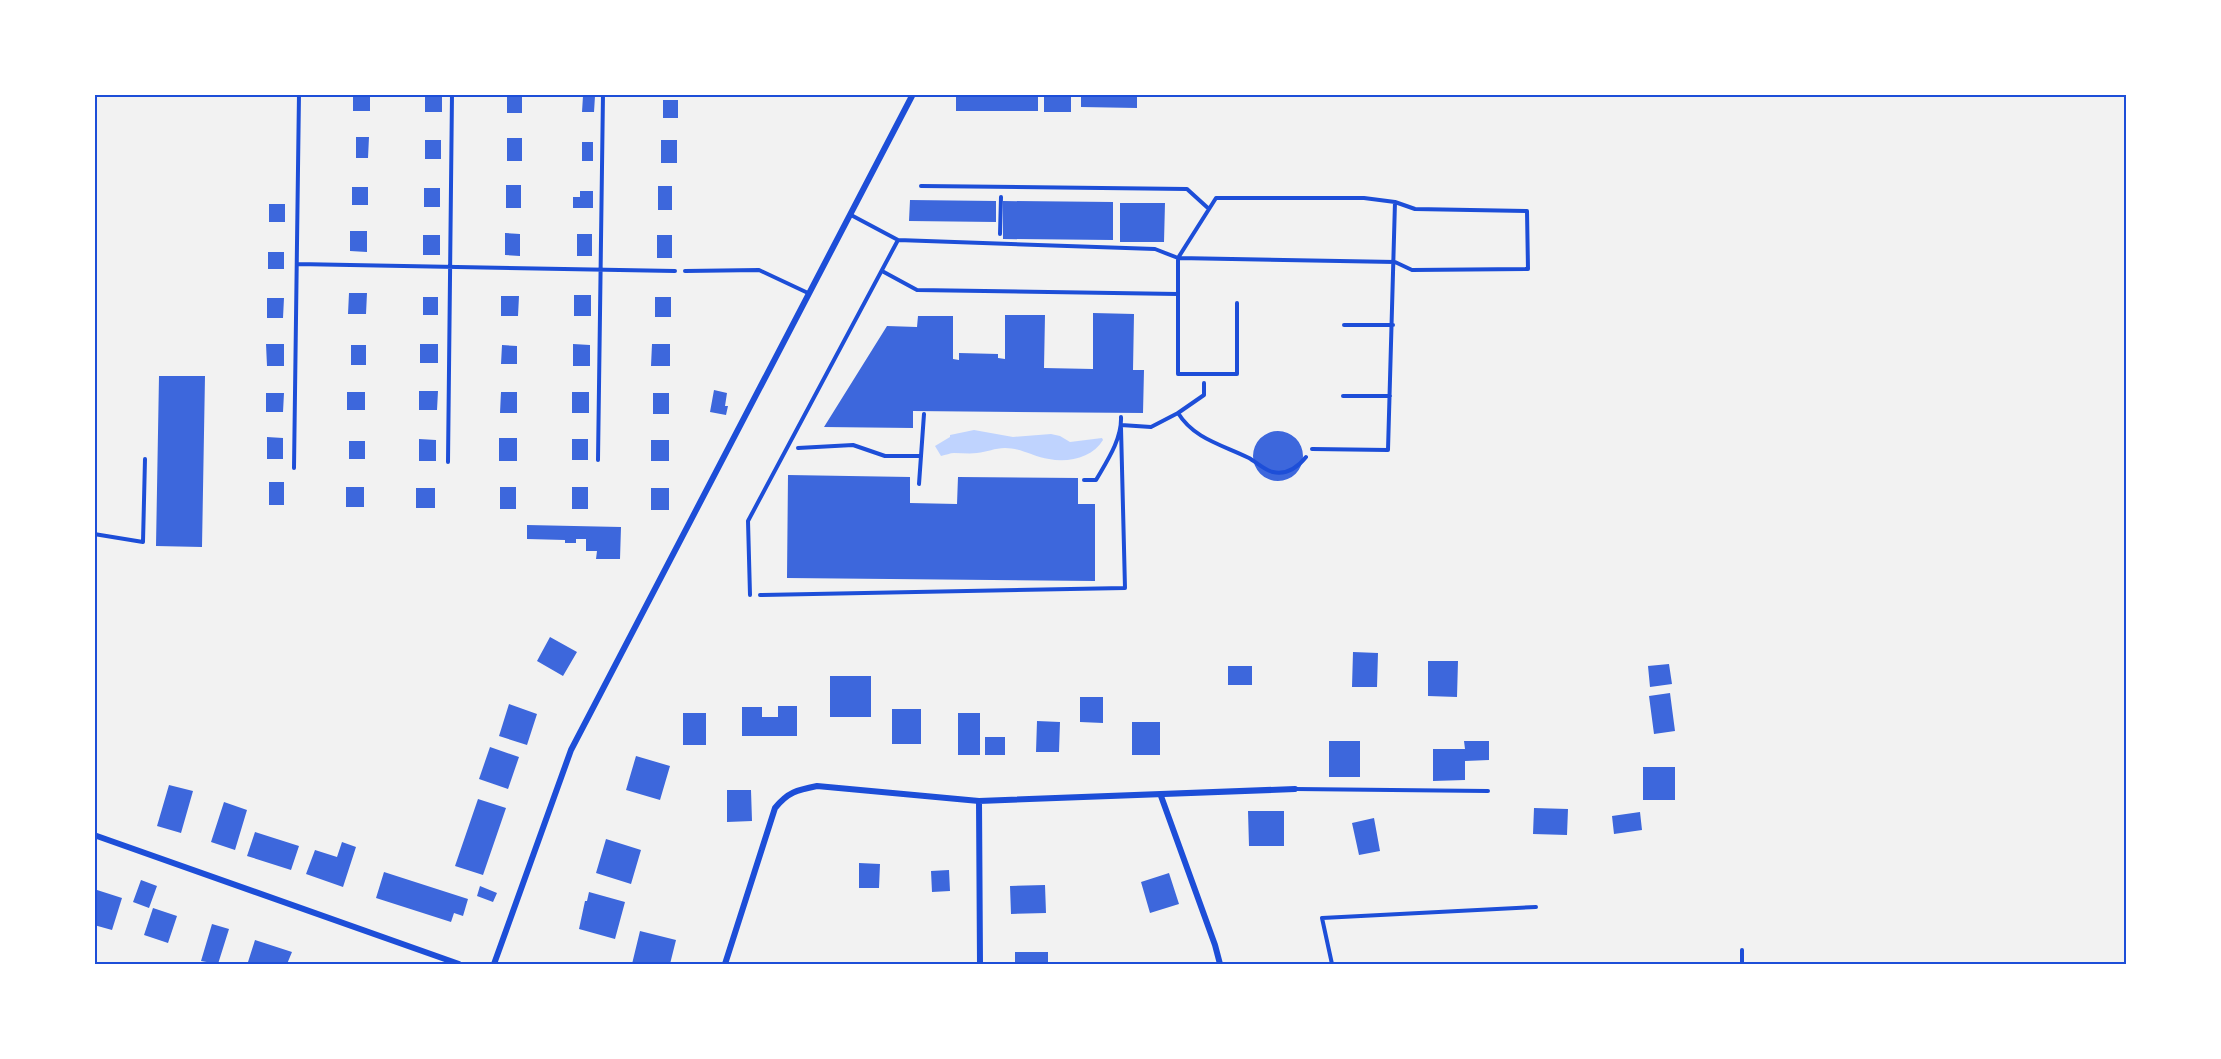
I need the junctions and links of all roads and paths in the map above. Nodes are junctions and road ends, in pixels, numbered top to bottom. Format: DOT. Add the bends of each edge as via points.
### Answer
graph roads {
  1 [pos="299,94"];
  2 [pos="452,94"];
  3 [pos="603,94"];
  4 [pos="913,94"];
  5 [pos="921,186"];
  6 [pos="1001,187"];
  7 [pos="1395,202"];
  8 [pos="1209,209"];
  9 [pos="851,216"];
  10 [pos="898,240"];
  11 [pos="1000,244"];
  12 [pos="1178,258"];
  13 [pos="1395,262"];
  14 [pos="297,264"];
  15 [pos="450,266"];
  16 [pos="601,269"];
  17 [pos="685,271"];
  18 [pos="882,271"];
  19 [pos="808,292"];
  20 [pos="1178,294"];
  21 [pos="1237,303"];
  22 [pos="1344,325"];
  23 [pos="1393,325"];
  24 [pos="1204,374"];
  25 [pos="1343,396"];
  26 [pos="1390,396"];
  27 [pos="1178,413"];
  28 [pos="924,414"];
  29 [pos="1121,417"];
  30 [pos="1121,427"];
  31 [pos="787,449"];
  32 [pos="1312,449"];
  33 [pos="921,456"];
  34 [pos="146,459"];
  35 [pos="598,460"];
  36 [pos="448,462"];
  37 [pos="294,468"];
  38 [pos="1084,480"];
  39 [pos="919,484"];
  40 [pos="94,534"];
  41 [pos="750,595"];
  42 [pos="1295,789"];
  43 [pos="1488,791"];
  44 [pos="1161,796"];
  45 [pos="979,801"];
  46 [pos="94,835"];
  47 [pos="1536,907"];
  48 [pos="1742,950"];
  49 [pos="459,964"];
  50 [pos="494,964"];
  51 [pos="725,964"];
  52 [pos="980,964"];
  53 [pos="1220,964"];
  54 [pos="1332,964"];
  55 [pos="1742,964"];
  1 -- 14 [label="path"];
  2 -- 15 [label="path"];
  3 -- 16 [label="path"];
  4 -- 9 [label="street"];
  5 -- 6 [label="lane"];
  6 -- 8 [label="lane" via="1187,189"];
  6 -- 11 [label="path"];
  7 -- 8 [label="lane" via="1364,198 1216,198"];
  7 -- 13 [label="lane"];
  7 -- 13 [label="lane" via="1415,209 1527,211 1528,269 1412,270"];
  8 -- 12 [label="lane"];
  9 -- 10 [label="lane"];
  9 -- 19 [label="street"];
  10 -- 11 [label="lane"];
  10 -- 18 [label="lane"];
  11 -- 12 [label="lane" via="1155,249"];
  12 -- 13 [label="lane"];
  12 -- 20 [label="lane"];
  13 -- 23 [label="lane"];
  14 -- 15 [label="path"];
  14 -- 37 [label="path"];
  15 -- 16 [label="path"];
  15 -- 36 [label="path"];
  16 -- 17 [label="path"];
  16 -- 35 [label="path"];
  17 -- 19 [label="lane" via="759,270"];
  18 -- 20 [label="lane" via="918,290"];
  18 -- 31 [label="lane"];
  19 -- 50 [label="street" via="571,750"];
  20 -- 24 [label="lane" via="1178,374"];
  21 -- 24 [label="lane" via="1237,374"];
  22 -- 23 [label="lane"];
  23 -- 26 [label="lane"];
  24 -- 27 [label="path" via="1204,395"];
  25 -- 26 [label="lane"];
  26 -- 32 [label="lane" via="1388,450"];
  27 -- 30 [label="path" via="1151,427"];
  27 -- 32 [label="path" via="1186,425 1206,439 1273,472 1291,471"];
  28 -- 33 [label="path"];
  29 -- 30 [label="path"];
  30 -- 38 [label="path" via="1096,480"];
  30 -- 41 [label="path" via="1125,588"];
  31 -- 33 [label="path" via="853,445 885,456"];
  31 -- 41 [label="lane" via="748,520"];
  33 -- 39 [label="path"];
  34 -- 40 [label="lane" via="143,542"];
  42 -- 43 [label="lane"];
  42 -- 44 [label="street"];
  44 -- 45 [label="street"];
  44 -- 53 [label="street"];
  45 -- 51 [label="street" via="817,786 785,796 775,808"];
  45 -- 52 [label="street"];
  46 -- 49 [label="street"];
  47 -- 54 [label="path" via="1322,918"];
  48 -- 55 [label="lane"];
}
